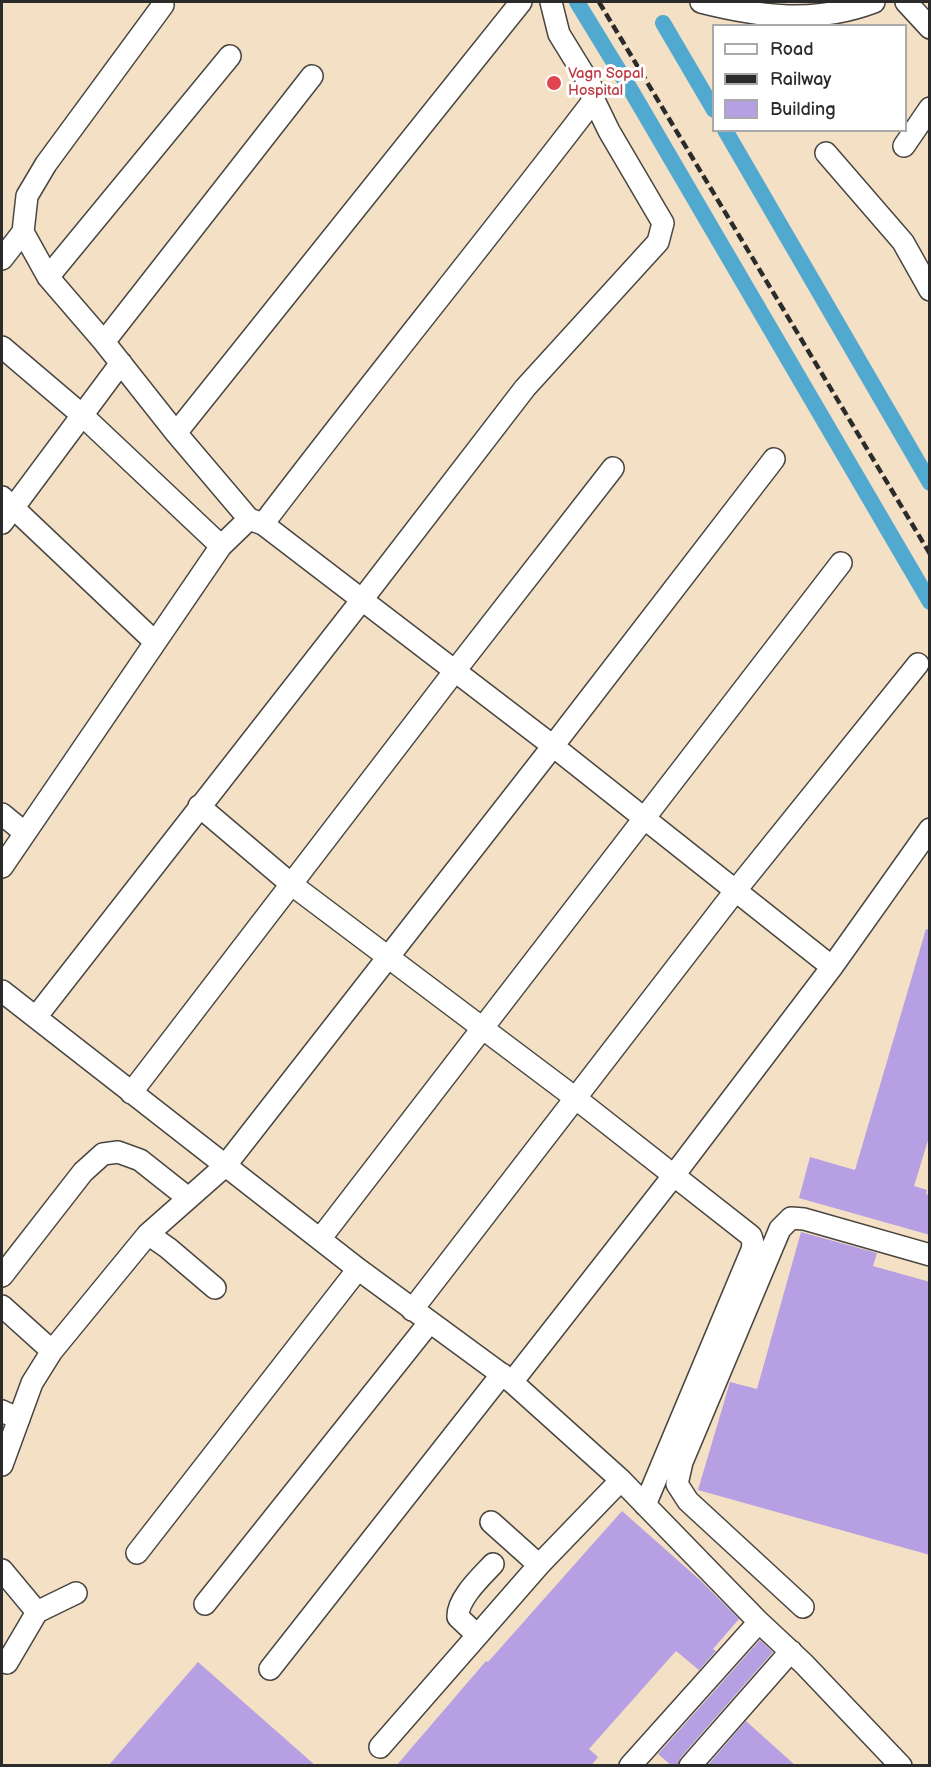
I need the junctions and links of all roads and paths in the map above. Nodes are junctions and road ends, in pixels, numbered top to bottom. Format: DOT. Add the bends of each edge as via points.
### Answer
graph roads {
  1 [pos="521,2"];
  2 [pos="551,2"];
  3 [pos="701,2"];
  4 [pos="874,2"];
  5 [pos="906,2"];
  6 [pos="163,5"];
  7 [pos="828,7"];
  8 [pos="930,28"];
  9 [pos="230,56"];
  10 [pos="312,76"];
  11 [pos="592,98"];
  12 [pos="930,108"];
  13 [pos="904,146"];
  14 [pos="826,153"];
  15 [pos="23,232"];
  16 [pos="2,259"];
  17 [pos="48,277"];
  18 [pos="930,290"];
  19 [pos="104,342"];
  20 [pos="2,347"];
  21 [pos="121,363"];
  22 [pos="82,415"];
  23 [pos="176,433"];
  24 [pos="774,459"];
  25 [pos="613,468"];
  26 [pos="5,509"];
  27 [pos="256,522"];
  28 [pos="221,546"];
  29 [pos="841,563"];
  30 [pos="361,601"];
  31 [pos="154,642"];
  32 [pos="918,664"];
  33 [pos="454,672"];
  34 [pos="553,746"];
  35 [pos="199,807"];
  36 [pos="2,814"];
  37 [pos="644,819"];
  38 [pos="930,829"];
  39 [pos="25,833"];
  40 [pos="2,867"];
  41 [pos="291,884"];
  42 [pos="736,890"];
  43 [pos="388,958"];
  44 [pos="832,967"];
  45 [pos="2,991"];
  46 [pos="36,1017"];
  47 [pos="483,1028"];
  48 [pos="131,1093"];
  49 [pos="574,1097"];
  50 [pos="225,1166"];
  51 [pos="674,1175"];
  52 [pos="188,1198"];
  53 [pos="148,1234"];
  54 [pos="320,1239"];
  55 [pos="930,1255"];
  56 [pos="358,1269"];
  57 [pos="2,1276"];
  58 [pos="215,1288"];
  59 [pos="2,1306"];
  60 [pos="412,1310"];
  61 [pos="429,1323"];
  62 [pos="52,1351"];
  63 [pos="507,1378"];
  64 [pos="10,1415"];
  65 [pos="2,1465"];
  66 [pos="621,1480"];
  67 [pos="645,1505"];
  68 [pos="491,1522"];
  69 [pos="137,1553"];
  70 [pos="493,1564"];
  71 [pos="539,1564"];
  72 [pos="2,1570"];
  73 [pos="76,1593"];
  74 [pos="205,1604"];
  75 [pos="803,1607"];
  76 [pos="37,1612"];
  77 [pos="759,1622"];
  78 [pos="477,1635"];
  79 [pos="790,1651"];
  80 [pos="7,1663"];
  81 [pos="270,1670"];
  82 [pos="380,1747"];
  83 [pos="630,1766"];
  84 [pos="690,1766"];
  85 [pos="901,1766"];
  1 -- 23 [label="street"];
  2 -- 11 [label="street" via="559,34 591,86"];
  3 -- 7 [label="street" via="776,15 812,16"];
  4 -- 7 [label="street" via="855,9"];
  5 -- 8 [label="street"];
  6 -- 15 [label="street" via="46,164 27,196"];
  9 -- 17 [label="street"];
  10 -- 19 [label="street"];
  11 -- 27 [label="street" via="525,190"];
  11 -- 30 [label="street" via="663,223 658,242 525,388"];
  12 -- 13 [label="street"];
  14 -- 18 [label="street" via="903,242"];
  15 -- 16 [label="street"];
  15 -- 17 [label="street"];
  17 -- 19 [label="street"];
  19 -- 21 [label="street"];
  20 -- 22 [label="street"];
  21 -- 22 [label="street"];
  21 -- 23 [label="street"];
  22 -- 26 [label="street"];
  22 -- 28 [label="street"];
  23 -- 27 [label="street"];
  24 -- 34 [label="street"];
  25 -- 33 [label="street"];
  26 -- 31 [label="street"];
  27 -- 28 [label="street"];
  27 -- 30 [label="street"];
  28 -- 31 [label="street"];
  29 -- 37 [label="street"];
  30 -- 33 [label="street"];
  30 -- 35 [label="street"];
  31 -- 39 [label="street"];
  32 -- 42 [label="street"];
  33 -- 34 [label="street"];
  33 -- 41 [label="street"];
  34 -- 37 [label="street"];
  34 -- 43 [label="street"];
  35 -- 41 [label="street"];
  35 -- 46 [label="street"];
  36 -- 39 [label="street"];
  37 -- 42 [label="street"];
  37 -- 47 [label="street"];
  38 -- 44 [label="street"];
  39 -- 40 [label="street"];
  41 -- 43 [label="street"];
  41 -- 48 [label="street"];
  42 -- 44 [label="street"];
  42 -- 49 [label="street"];
  43 -- 47 [label="street"];
  43 -- 50 [label="street"];
  44 -- 51 [label="street"];
  45 -- 46 [label="street"];
  46 -- 48 [label="street"];
  47 -- 49 [label="street"];
  47 -- 54 [label="street"];
  48 -- 50 [label="street"];
  49 -- 51 [label="street"];
  49 -- 60 [label="street"];
  50 -- 52 [label="street"];
  50 -- 54 [label="street"];
  51 -- 63 [label="street"];
  51 -- 67 [label="street" via="751,1236 753,1243"];
  52 -- 53 [label="street"];
  52 -- 57 [label="street" via="140,1160 118,1152 103,1154 83,1172"];
  53 -- 58 [label="street"];
  53 -- 62 [label="street"];
  54 -- 56 [label="street"];
  55 -- 75 [label="street" via="791,1218 780,1229 682,1462 677,1484 688,1501"];
  56 -- 60 [label="street"];
  56 -- 69 [label="street"];
  59 -- 62 [label="street"];
  60 -- 61 [label="street"];
  61 -- 63 [label="street"];
  61 -- 74 [label="street"];
  62 -- 64 [label="street"];
  63 -- 66 [label="street"];
  63 -- 81 [label="street"];
  64 -- 65 [label="street"];
  66 -- 67 [label="street"];
  66 -- 71 [label="street"];
  67 -- 77 [label="street"];
  68 -- 71 [label="street"];
  70 -- 78 [label="street" via="458,1610 458,1617"];
  71 -- 78 [label="street"];
  72 -- 76 [label="street"];
  73 -- 76 [label="street"];
  76 -- 80 [label="street"];
  77 -- 79 [label="street"];
  77 -- 83 [label="street"];
  78 -- 82 [label="street"];
  79 -- 84 [label="street"];
  79 -- 85 [label="street"];
}
